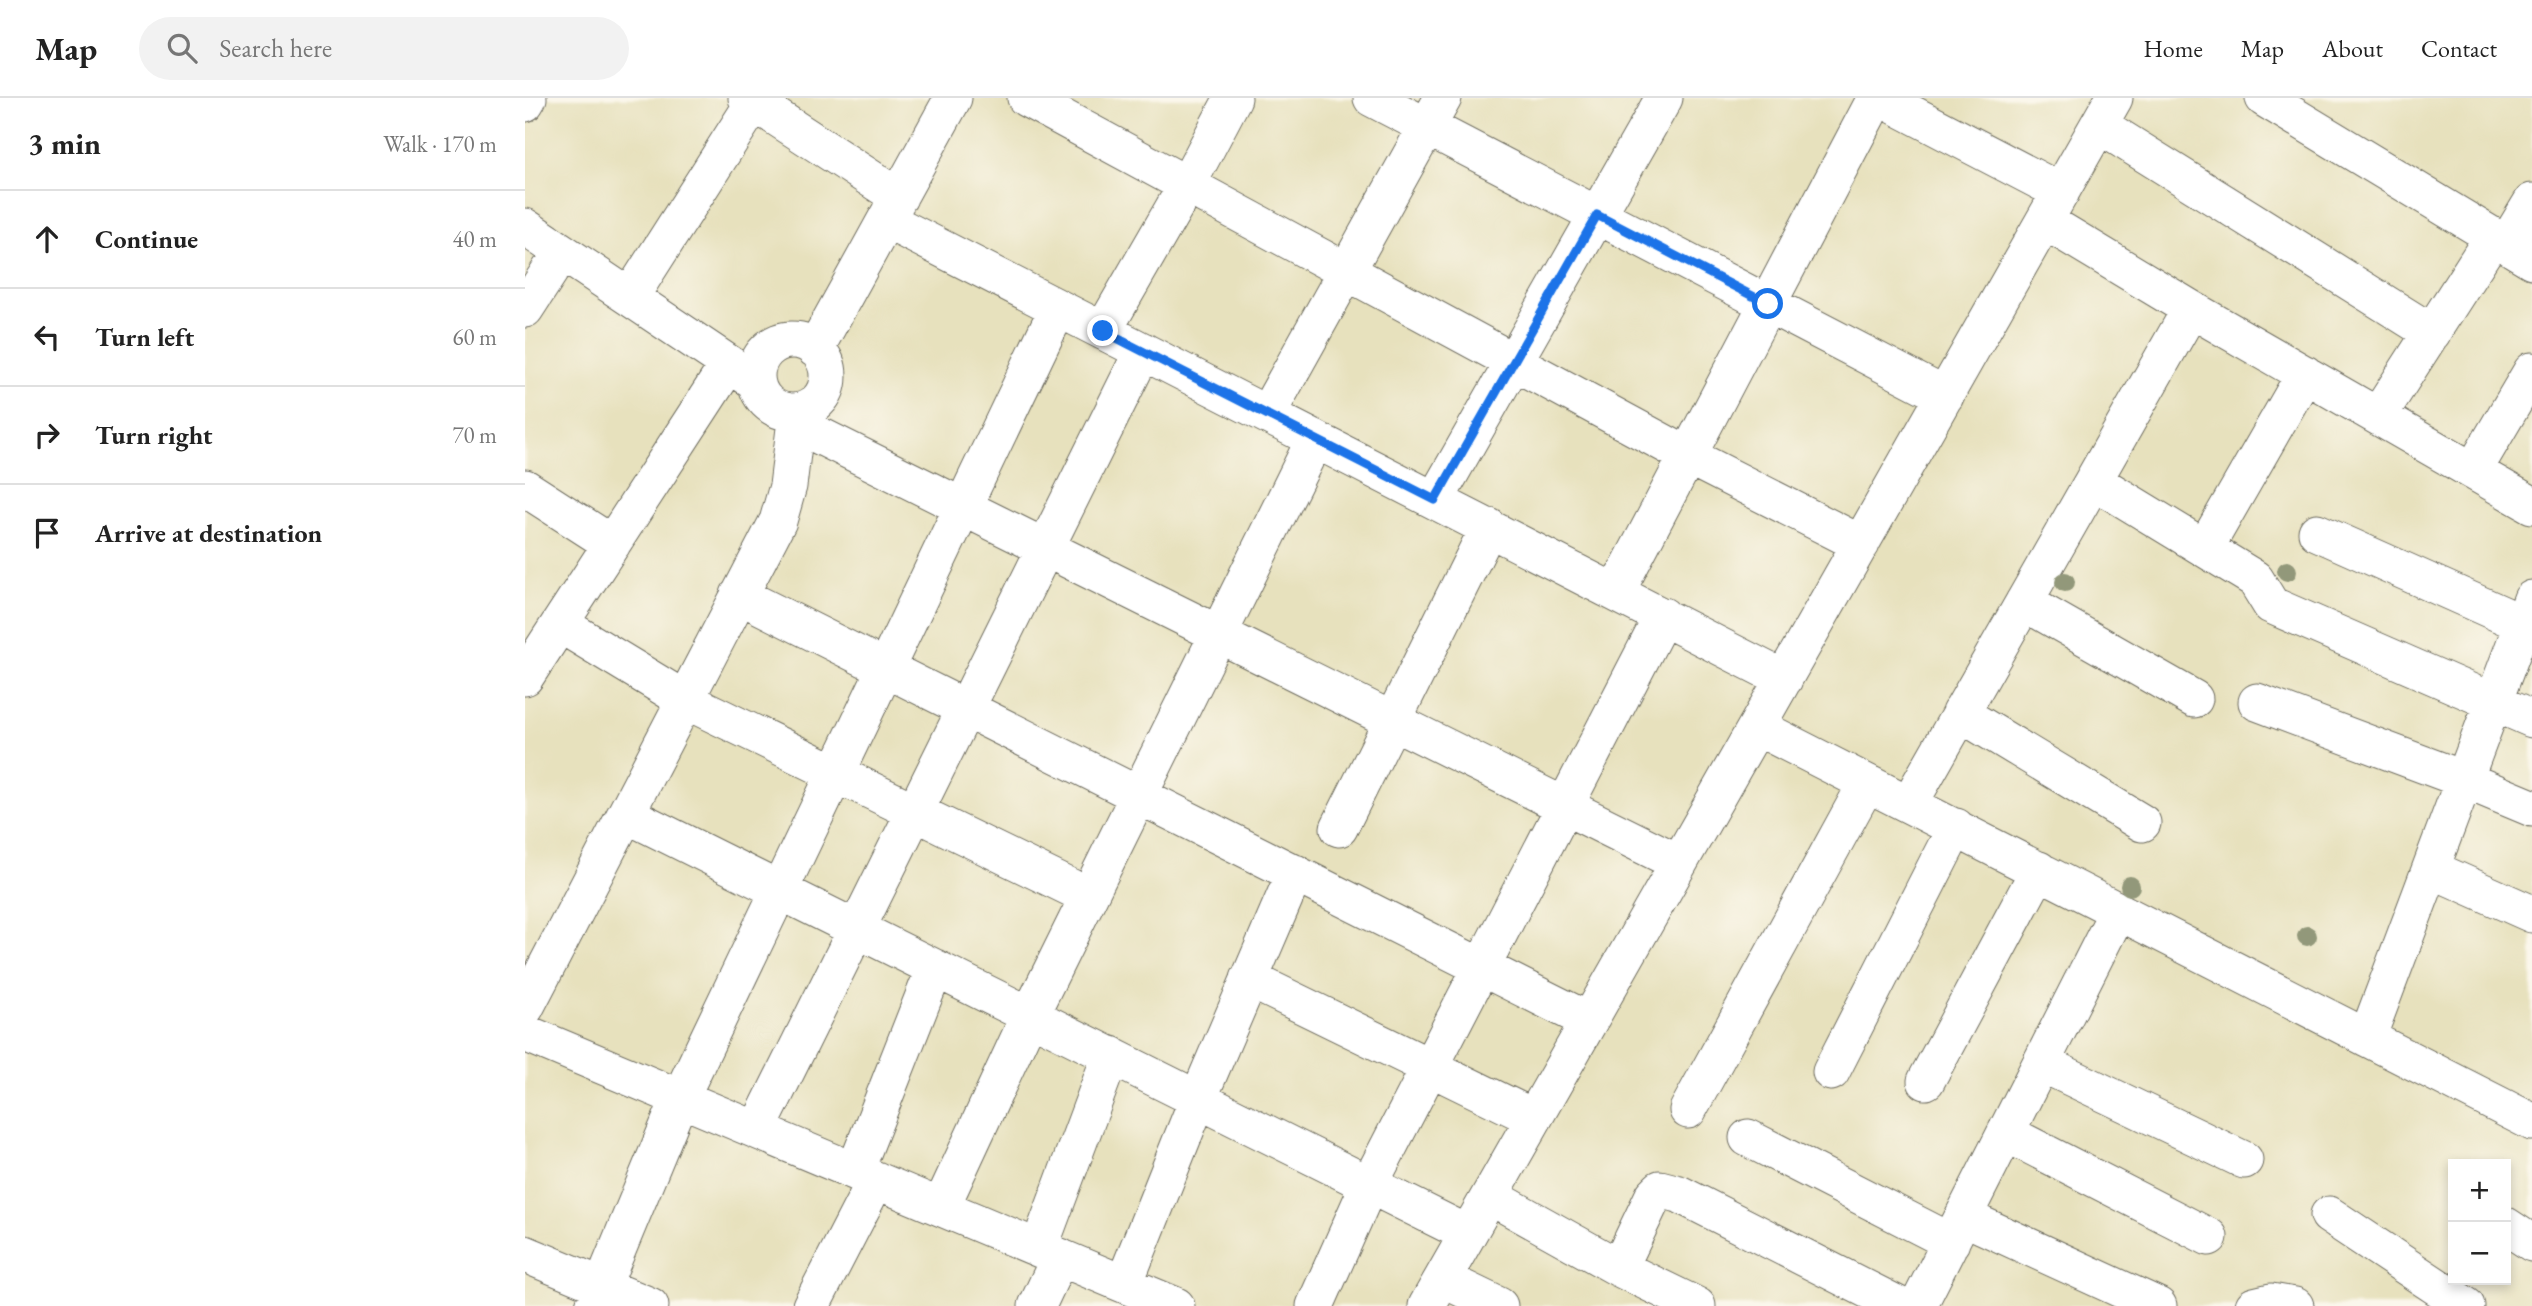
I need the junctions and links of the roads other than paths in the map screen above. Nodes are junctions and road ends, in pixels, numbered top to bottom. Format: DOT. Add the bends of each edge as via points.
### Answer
graph roads {
  1 [pos="528,98"];
  2 [pos="953,98"];
  3 [pos="1026,98"];
  4 [pos="1233,98"];
  5 [pos="1372,98"];
  6 [pos="1664,98"];
  7 [pos="1879,98"];
  8 [pos="2264,98"];
  9 [pos="753,100"];
  10 [pos="525,103"];
  11 [pos="2106,106"];
  12 [pos="1435,112"];
  13 [pos="1187,185"];
  14 [pos="2532,202"];
  15 [pos="2053,206"];
  16 [pos="893,209"];
  17 [pos="1597,215"];
  18 [pos="525,227"];
  19 [pos="2511,248"];
  20 [pos="562,252"];
  21 [pos="1346,271"];
  22 [pos="630,297"];
  23 [pos="1768,304"];
  24 [pos="1058,308"];
  25 [pos="525,309"];
  26 [pos="2191,309"];
  27 [pos="1103,331"];
  28 [pos="2432,333"];
  29 [pos="815,349"];
  30 [pos="1143,351"];
  31 [pos="1514,362"];
  32 [pos="2532,371"];
  33 [pos="743,373"];
  34 [pos="2305,374"];
  35 [pos="1945,396"];
  36 [pos="1267,414"];
  37 [pos="2378,416"];
  38 [pos="797,418"];
  39 [pos="1315,439"];
  40 [pos="1688,456"];
  41 [pos="2473,471"];
  42 [pos="2094,481"];
  43 [pos="526,490"];
  44 [pos="1435,500"];
  45 [pos="2532,505"];
  46 [pos="964,506"];
  47 [pos="1489,527"];
  48 [pos="2317,533"];
  49 [pos="612,544"];
  50 [pos="1861,544"];
  51 [pos="1046,547"];
  52 [pos="2205,548"];
  53 [pos="1616,592"];
  54 [pos="739,596"];
  55 [pos="2024,602"];
  56 [pos="1663,616"];
  57 [pos="2529,617"];
  58 [pos="560,624"];
  59 [pos="1219,632"];
  60 [pos="886,668"];
  61 [pos="525,677"];
  62 [pos="1784,679"];
  63 [pos="2194,699"];
  64 [pos="685,701"];
  65 [pos="2257,702"];
  66 [pos="2493,704"];
  67 [pos="966,709"];
  68 [pos="1960,713"];
  69 [pos="2532,719"];
  70 [pos="1394,720"];
  71 [pos="1757,727"];
  72 [pos="836,772"];
  73 [pos="2465,780"];
  74 [pos="1867,783"];
  75 [pos="1139,795"];
  76 [pos="1909,804"];
  77 [pos="1564,805"];
  78 [pos="2532,808"];
  79 [pos="916,811"];
  80 [pos="626,814"];
  81 [pos="2142,823"];
  82 [pos="1956,827"];
  83 [pos="1339,828"];
  84 [pos="1679,863"];
  85 [pos="2431,869"];
  86 [pos="2039,870"];
  87 [pos="1295,873"];
  88 [pos="779,890"];
  89 [pos="1088,897"];
  90 [pos="2118,911"];
  91 [pos="2532,914"];
  92 [pos="857,929"];
  93 [pos="1482,967"];
  94 [pos="935,968"];
  95 [pos="1249,979"];
  96 [pos="525,1008"];
  97 [pos="1030,1015"];
  98 [pos="1589,1021"];
  99 [pos="525,1033"];
  100 [pos="2367,1038"];
  101 [pos="1111,1055"];
  102 [pos="2041,1063"];
  103 [pos="1430,1068"];
  104 [pos="1831,1072"];
  105 [pos="1926,1081"];
  106 [pos="680,1098"];
  107 [pos="1198,1099"];
  108 [pos="1688,1110"];
  109 [pos="1534,1118"];
  110 [pos="2532,1122"];
  111 [pos="757,1130"];
  112 [pos="2005,1133"];
  113 [pos="1748,1139"];
  114 [pos="2244,1160"];
  115 [pos="865,1176"];
  116 [pos="1369,1185"];
  117 [pos="1490,1196"];
  118 [pos="941,1207"];
  119 [pos="2329,1215"];
  120 [pos="1957,1229"];
  121 [pos="2511,1229"];
  122 [pos="1468,1234"];
  123 [pos="2209,1237"];
  124 [pos="2532,1243"];
  125 [pos="1049,1253"];
  126 [pos="525,1254"];
  127 [pos="1619,1268"];
  128 [pos="1124,1284"];
  129 [pos="1435,1292"];
  130 [pos="598,1296"];
  131 [pos="2135,1302"];
  132 [pos="650,1306"];
  133 [pos="811,1306"];
  134 [pos="1037,1306"];
  135 [pos="1176,1306"];
  136 [pos="1315,1306"];
  137 [pos="1499,1306"];
  138 [pos="1696,1306"];
  139 [pos="1899,1306"];
  140 [pos="1918,1306"];
  141 [pos="2254,1306"];
  142 [pos="2295,1306"];
  143 [pos="2466,1306"];
  1 -- 10 [label="street"];
  2 -- 16 [label="street"];
  3 -- 13 [label="street"];
  4 -- 13 [label="street"];
  5 -- 12 [label="street"];
  6 -- 17 [label="street"];
  7 -- 15 [label="street"];
  7 -- 23 [label="street"];
  8 -- 19 [label="street"];
  9 -- 16 [label="street"];
  9 -- 22 [label="street"];
  11 -- 15 [label="street"];
  11 -- 28 [label="street"];
  12 -- 17 [label="street"];
  12 -- 21 [label="street"];
  13 -- 21 [label="street"];
  13 -- 27 [label="street"];
  14 -- 19 [label="street"];
  15 -- 26 [label="street"];
  15 -- 35 [label="street"];
  16 -- 24 [label="street"];
  16 -- 29 [label="street"];
  17 -- 23 [label="street"];
  17 -- 31 [label="street"];
  18 -- 20 [label="street"];
  19 -- 28 [label="street"];
  20 -- 22 [label="street"];
  20 -- 25 [label="street"];
  21 -- 31 [label="street"];
  21 -- 36 [label="street"];
  22 -- 33 [label="street"];
  23 -- 35 [label="street"];
  23 -- 40 [label="street"];
  24 -- 27 [label="street"];
  24 -- 46 [label="street"];
  26 -- 34 [label="street"];
  26 -- 42 [label="street"];
  27 -- 30 [label="street"];
  28 -- 37 [label="street"];
  29 -- 33 [label="street" via="792,340 780,342 769,348 757,369"];
  29 -- 38 [label="street" via="827,366 827,386 816,404"];
  30 -- 36 [label="street"];
  30 -- 51 [label="street"];
  31 -- 40 [label="street"];
  31 -- 44 [label="street"];
  32 -- 41 [label="street"];
  33 -- 38 [label="street" via="775,409"];
  33 -- 49 [label="street"];
  34 -- 37 [label="street"];
  34 -- 52 [label="street"];
  35 -- 50 [label="street"];
  36 -- 39 [label="street"];
  37 -- 41 [label="street"];
  38 -- 46 [label="street"];
  38 -- 54 [label="street" via="778,521"];
  39 -- 44 [label="street"];
  39 -- 59 [label="street"];
  40 -- 50 [label="street"];
  40 -- 53 [label="street"];
  41 -- 45 [label="street"];
  42 -- 52 [label="street"];
  42 -- 55 [label="street"];
  43 -- 49 [label="street"];
  44 -- 47 [label="street"];
  46 -- 51 [label="street"];
  46 -- 60 [label="street"];
  47 -- 53 [label="street"];
  47 -- 70 [label="street"];
  48 -- 57 [label="street"];
  49 -- 58 [label="street"];
  50 -- 62 [label="street"];
  51 -- 59 [label="street"];
  51 -- 67 [label="street"];
  52 -- 66 [label="street" via="2255,579 2271,605"];
  53 -- 56 [label="street"];
  54 -- 60 [label="street"];
  54 -- 64 [label="street"];
  55 -- 63 [label="street"];
  55 -- 68 [label="street"];
  56 -- 62 [label="street"];
  56 -- 77 [label="street"];
  57 -- 66 [label="street"];
  58 -- 61 [label="street"];
  58 -- 64 [label="street"];
  59 -- 70 [label="street"];
  59 -- 75 [label="street"];
  60 -- 67 [label="street"];
  60 -- 72 [label="street"];
  62 -- 71 [label="street"];
  64 -- 72 [label="street"];
  64 -- 80 [label="street"];
  65 -- 73 [label="street"];
  66 -- 69 [label="street"];
  66 -- 73 [label="street"];
  67 -- 75 [label="street"];
  67 -- 79 [label="street"];
  68 -- 76 [label="street"];
  68 -- 81 [label="street"];
  70 -- 77 [label="street"];
  70 -- 83 [label="street"];
  71 -- 74 [label="street"];
  71 -- 84 [label="street"];
  72 -- 79 [label="street"];
  72 -- 88 [label="street"];
  73 -- 78 [label="street"];
  73 -- 85 [label="street"];
  74 -- 76 [label="street"];
  74 -- 108 [label="street"];
  75 -- 87 [label="street"];
  75 -- 89 [label="street"];
  76 -- 82 [label="street"];
  77 -- 84 [label="street"];
  77 -- 93 [label="street"];
  79 -- 89 [label="street"];
  79 -- 92 [label="street"];
  80 -- 88 [label="street"];
  80 -- 96 [label="street"];
  82 -- 86 [label="street"];
  82 -- 104 [label="street"];
  84 -- 98 [label="street"];
  85 -- 91 [label="street"];
  85 -- 100 [label="street"];
  86 -- 90 [label="street"];
  86 -- 105 [label="street"];
  87 -- 93 [label="street"];
  87 -- 95 [label="street"];
  88 -- 92 [label="street"];
  88 -- 106 [label="street"];
  89 -- 97 [label="street"];
  90 -- 100 [label="street"];
  90 -- 102 [label="street"];
  92 -- 94 [label="street"];
  92 -- 111 [label="street"];
  93 -- 98 [label="street"];
  93 -- 103 [label="street"];
  94 -- 97 [label="street"];
  94 -- 115 [label="street"];
  95 -- 103 [label="street"];
  95 -- 107 [label="street"];
  97 -- 101 [label="street"];
  97 -- 118 [label="street"];
  98 -- 109 [label="street"];
  99 -- 106 [label="street"];
  100 -- 110 [label="street"];
  101 -- 107 [label="street"];
  101 -- 125 [label="street"];
  102 -- 112 [label="street"];
  102 -- 114 [label="street"];
  103 -- 109 [label="street"];
  103 -- 116 [label="street"];
  106 -- 111 [label="street"];
  106 -- 130 [label="street"];
  107 -- 116 [label="street"];
  107 -- 128 [label="street"];
  109 -- 117 [label="street"];
  111 -- 115 [label="street"];
  112 -- 120 [label="street"];
  112 -- 123 [label="street"];
  113 -- 120 [label="street"];
  115 -- 118 [label="street"];
  115 -- 133 [label="street"];
  116 -- 122 [label="street"];
  116 -- 136 [label="street"];
  117 -- 122 [label="street"];
  117 -- 127 [label="street"];
  118 -- 125 [label="street"];
  119 -- 143 [label="street"];
  120 -- 131 [label="street"];
  120 -- 140 [label="street"];
  121 -- 124 [label="street"];
  122 -- 129 [label="street"];
  125 -- 128 [label="street"];
  125 -- 134 [label="street"];
  126 -- 130 [label="street"];
  127 -- 138 [label="street"];
  127 -- 139 [label="street" via="1660,1189 1679,1194"];
  128 -- 135 [label="street"];
  129 -- 137 [label="street"];
  130 -- 132 [label="street"];
  141 -- 142 [label="street" via="2271,1302"];
}
